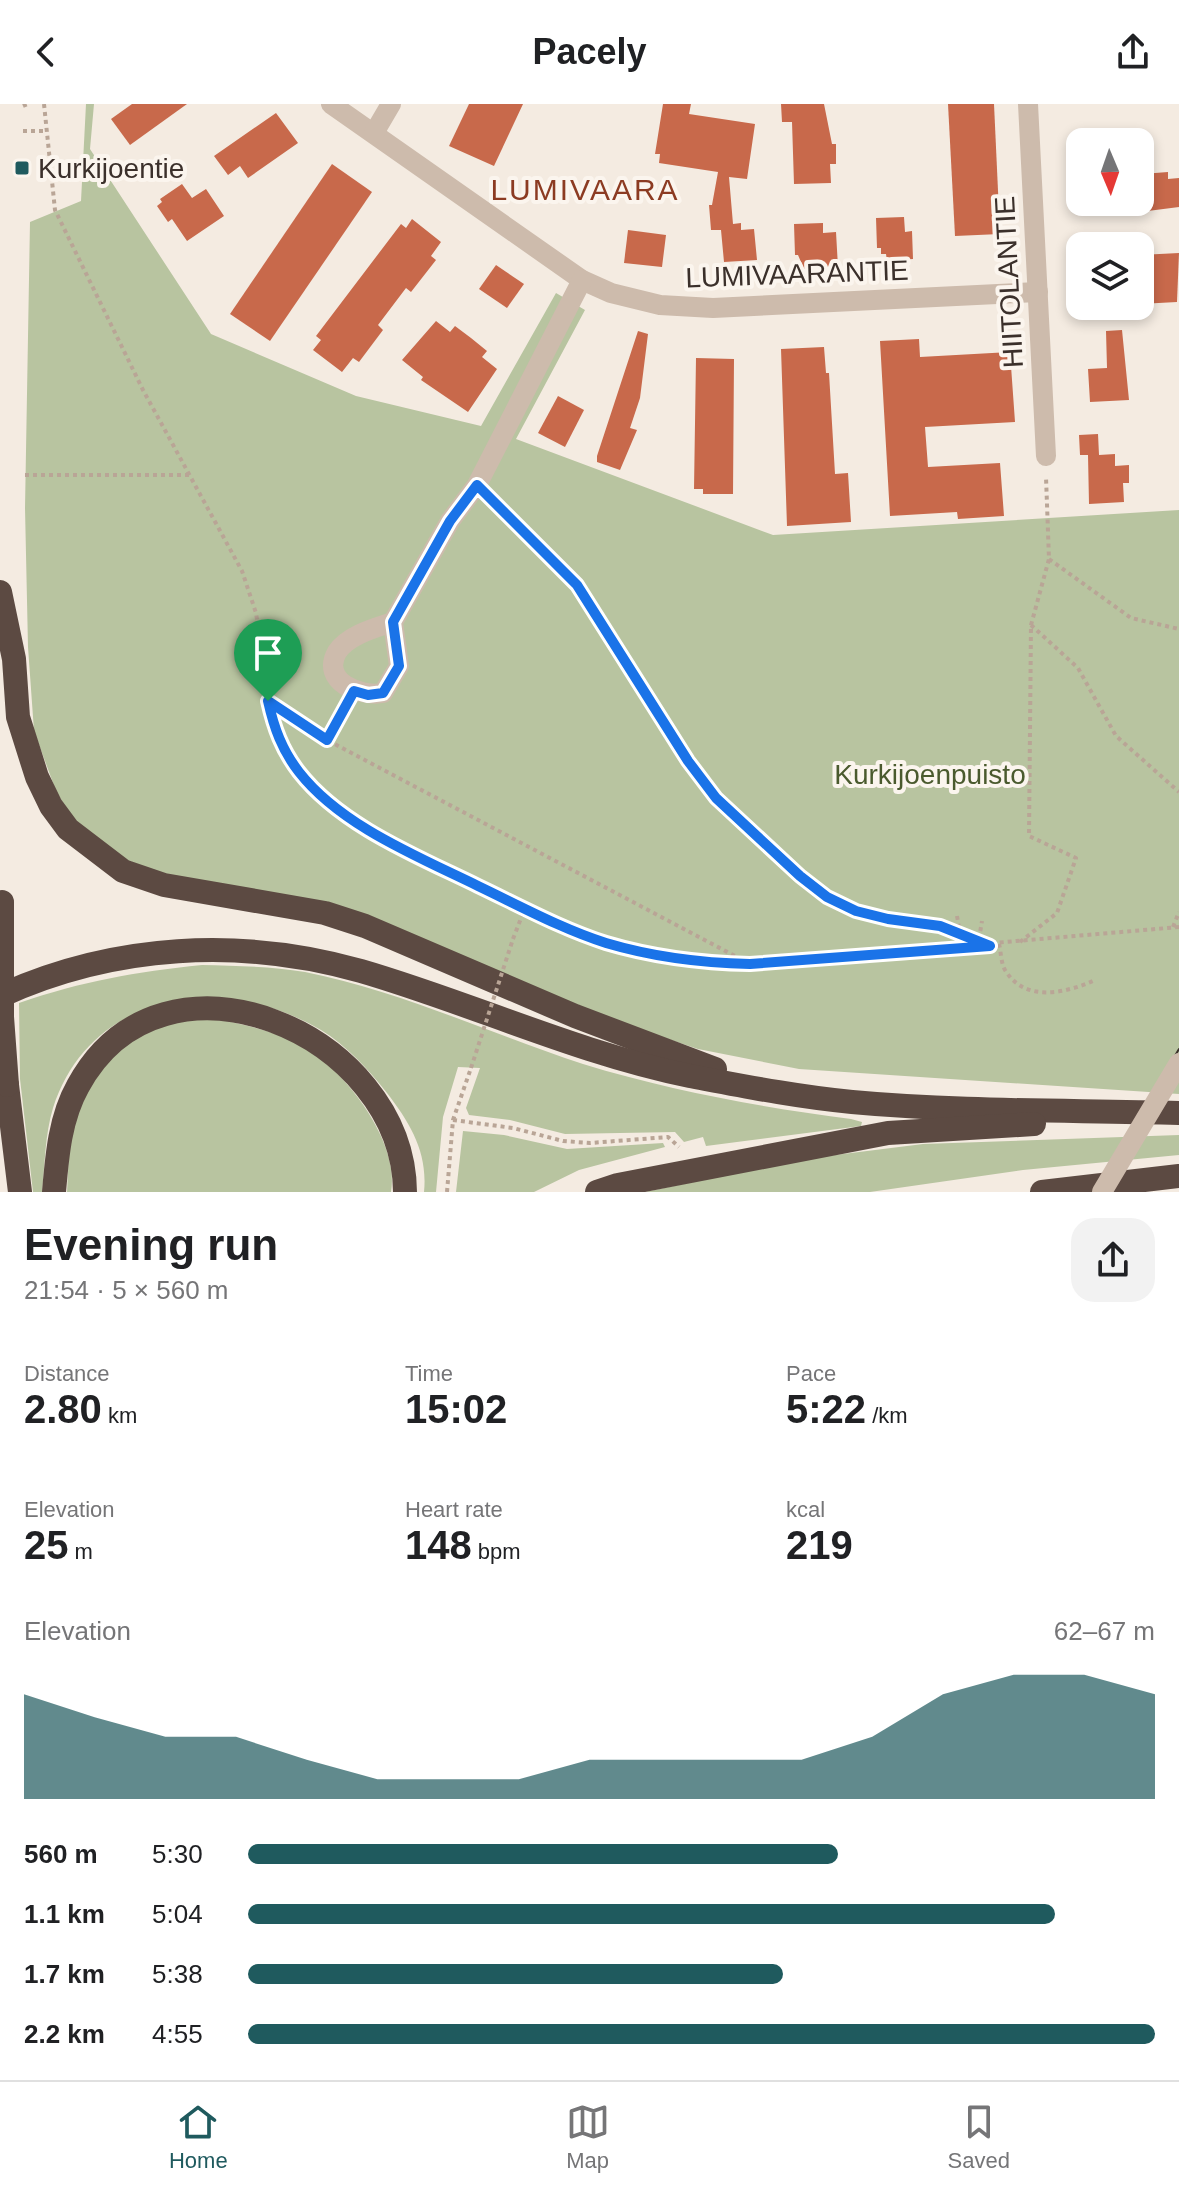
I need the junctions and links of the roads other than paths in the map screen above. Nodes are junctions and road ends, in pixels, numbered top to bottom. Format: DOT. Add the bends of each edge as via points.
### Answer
graph roads {
  1 [pos="331,104"];
  2 [pos="391,104"];
  3 [pos="1028,104"];
  4 [pos="374,133"];
  5 [pos="582,280"];
  6 [pos="1038,292"];
  7 [pos="1046,456"];
  8 [pos="0,592"];
  9 [pos="393,622"];
  10 [pos="1,898"];
  11 [pos="0,996"];
  12 [pos="1179,1063"];
  13 [pos="761,1088"];
  14 [pos="1119,1112"];
  15 [pos="1179,1113"];
  16 [pos="1179,1176"];
  17 [pos="20,1192"];
  18 [pos="54,1192"];
  19 [pos="405,1192"];
  20 [pos="597,1192"];
  21 [pos="1042,1192"];
  22 [pos="1102,1192"];
  1 -- 4 [label="street, LUMIVAARANTIE"];
  2 -- 4 [label="street"];
  3 -- 6 [label="street, HIITOLANTIE"];
  4 -- 5 [label="street, LUMIVAARANTIE"];
  5 -- 6 [label="street, LUMIVAARANTIE" via="634,299 688,308"];
  5 -- 9 [label="street" via="477,485 450,521"];
  6 -- 7 [label="street, HIITOLANTIE"];
  8 -- 13 [label="highway" via="14,659 18,717 37,777 68,829 123,871 164,885 325,913 365,926"];
  9 -- 9 [label="street" via="362,633 338,651 334,665 339,681 368,695 383,693 399,666"];
  10 -- 17 [label="highway, bridge" via="2,1017"];
  11 -- 13 [label="highway" via="82,965 138,954 252,952 361,971 538,1033 686,1075"];
  12 -- 22 [label="street, bridge"];
  13 -- 14 [label="highway" via="851,1102"];
  14 -- 15 [label="highway"];
  14 -- 20 [label="highway" via="1044,1123 888,1133"];
  16 -- 21 [label="highway"];
  18 -- 19 [label="highway" via="61,1131 77,1086 92,1063 109,1045 150,1019 216,1007 289,1027 352,1071 392,1128 401,1151"];
}
